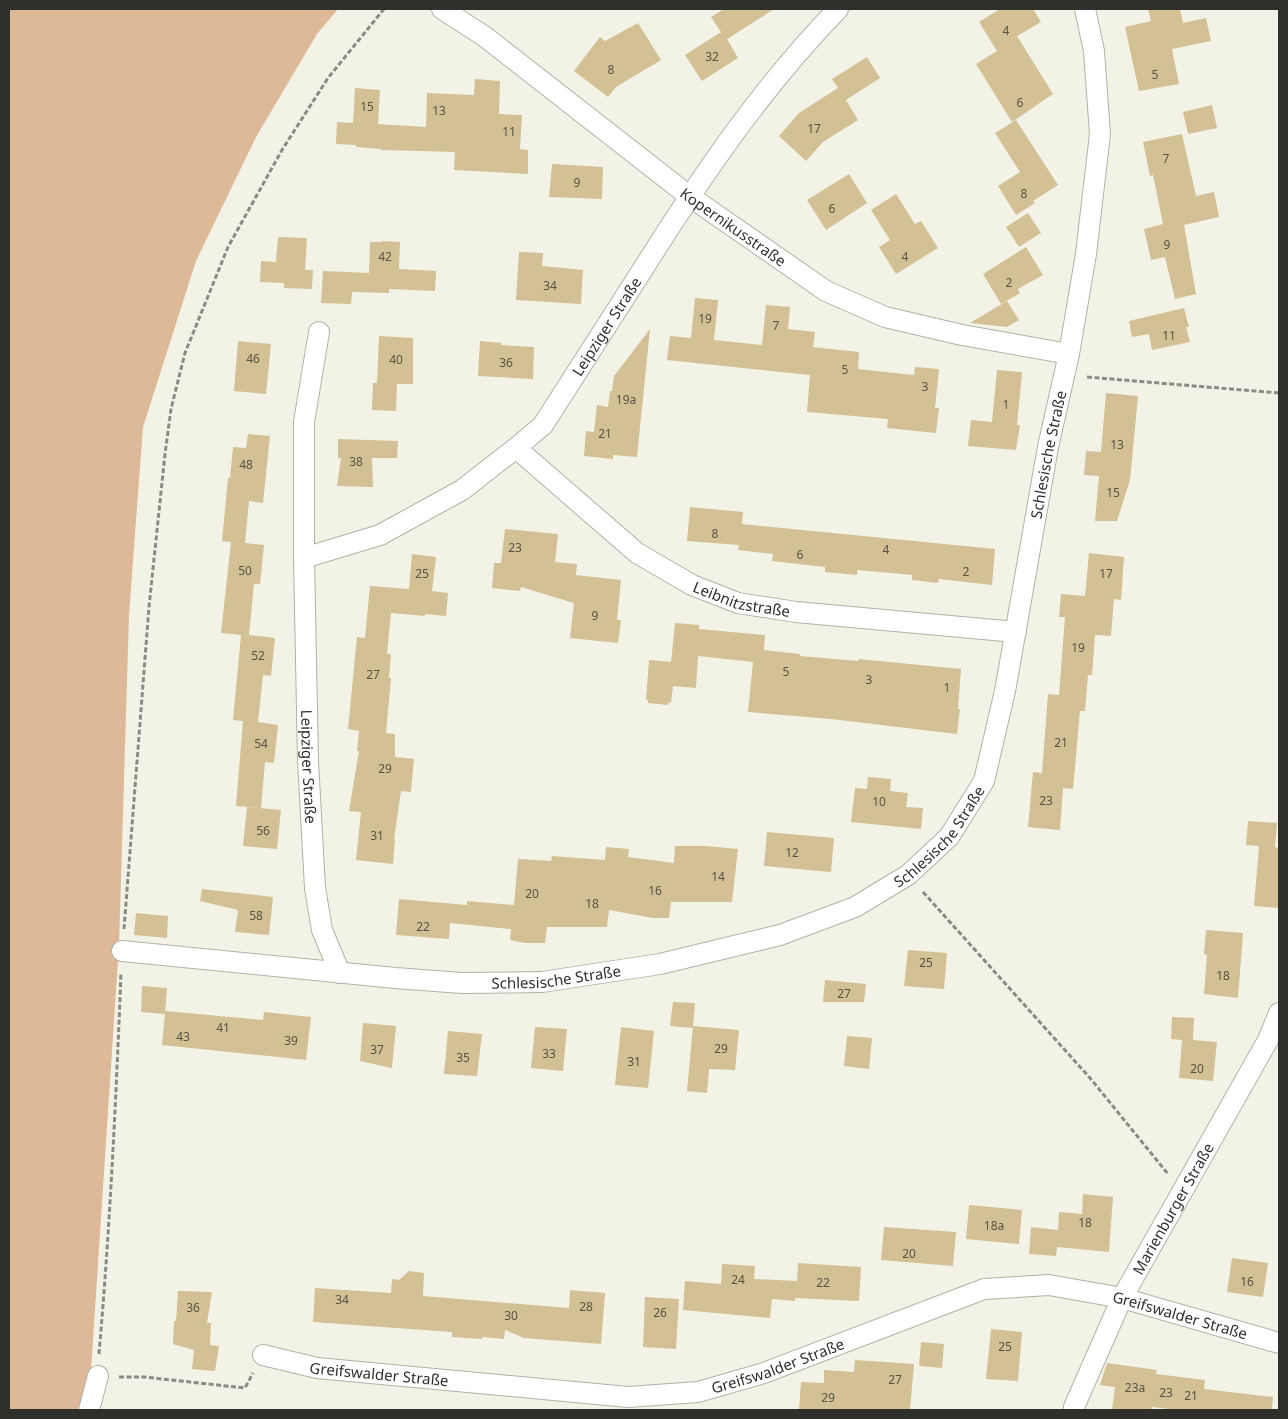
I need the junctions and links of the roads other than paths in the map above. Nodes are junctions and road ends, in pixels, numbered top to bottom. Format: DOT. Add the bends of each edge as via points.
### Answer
graph roads {
  1 [pos="442,9"];
  2 [pos="838,9"];
  3 [pos="1086,9"];
  4 [pos="689,196"];
  5 [pos="319,332"];
  6 [pos="1069,354"];
  7 [pos="516,448"];
  8 [pos="304,558"];
  9 [pos="1016,632"];
  10 [pos="122,951"];
  11 [pos="340,973"];
  12 [pos="1279,1013"];
  13 [pos="1274,1041"];
  14 [pos="1122,1298"];
  15 [pos="1279,1343"];
  16 [pos="263,1355"];
  17 [pos="98,1376"];
  18 [pos="1074,1407"];
  19 [pos="89,1410"];
  1 -- 4 [label="street, Kopernikusstraße" via="484,36"];
  2 -- 4 [label="street, Leipziger Straße" via="742,120"];
  3 -- 6 [label="street, Schlesische Straße" via="1094,51 1100,134 1086,254"];
  4 -- 6 [label="street, Kopernikusstraße" via="826,291 884,317"];
  4 -- 7 [label="street, Leipziger Straße" via="543,425"];
  5 -- 8 [label="street, Leipziger Straße" via="304,422"];
  6 -- 9 [label="street, Schlesische Straße" via="1048,447"];
  7 -- 8 [label="street, Leipziger Straße" via="462,490 380,535"];
  7 -- 9 [label="street, Leibnitzstraße" via="637,553 692,585 738,603 796,612"];
  8 -- 11 [label="street, Leipziger Straße" via="308,761 315,888 322,930"];
  9 -- 11 [label="street, Schlesische Straße" via="984,780 949,837 908,875 855,908 780,935 660,964 542,982 462,983"];
  10 -- 11 [label="street, Schlesische Straße"];
  12 -- 13 [label="street, Marienburger Straße"];
  13 -- 14 [label="street, Marienburger Straße"];
  14 -- 15 [label="street, Greifswalder Straße"];
  14 -- 16 [label="street, Greifswalder Straße" via="1049,1286 984,1289 764,1373 698,1392 628,1397 317,1368"];
  14 -- 18 [label="street, Marienburger Straße"];
  17 -- 19 [label="street"];
}
